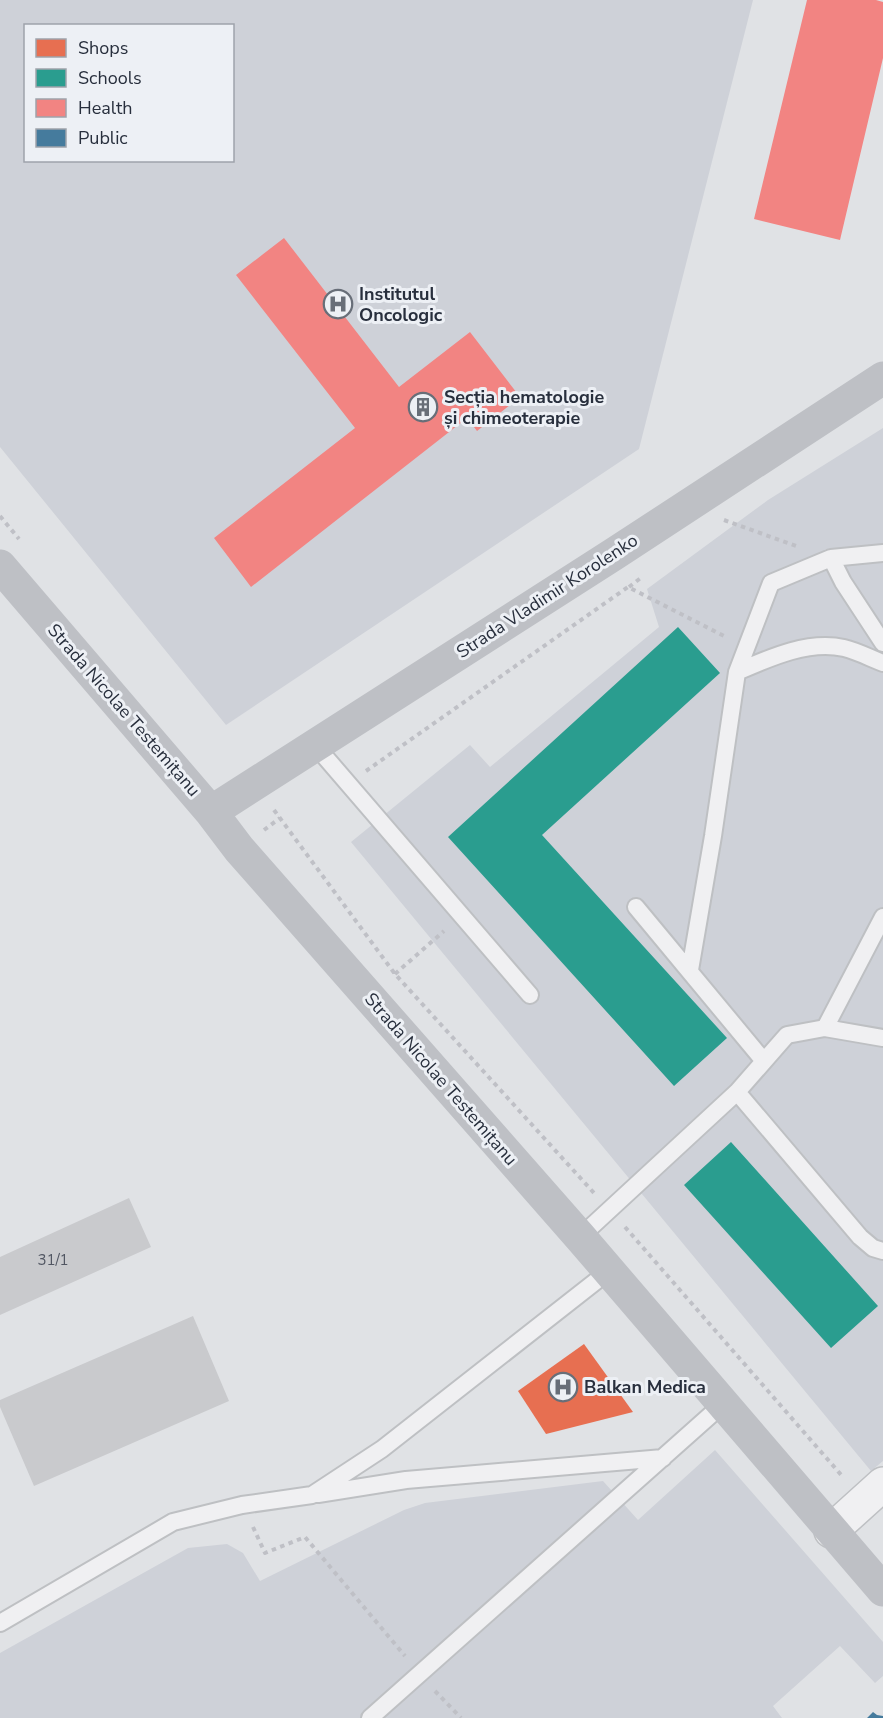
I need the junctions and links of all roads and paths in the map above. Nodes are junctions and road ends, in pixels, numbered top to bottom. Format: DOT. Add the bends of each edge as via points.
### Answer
graph roads {
  1 [pos="883,378"];
  2 [pos="687,507"];
  3 [pos="0,516"];
  4 [pos="23,544"];
  5 [pos="883,553"];
  6 [pos="831,558"];
  7 [pos="0,566"];
  8 [pos="883,643"];
  9 [pos="746,647"];
  10 [pos="883,663"];
  11 [pos="737,672"];
  12 [pos="314,744"];
  13 [pos="255,783"];
  14 [pos="348,784"];
  15 [pos="211,812"];
  16 [pos="636,907"];
  17 [pos="462,915"];
  18 [pos="883,917"];
  19 [pos="690,970"];
  20 [pos="395,974"];
  21 [pos="530,995"];
  22 [pos="825,1028"];
  23 [pos="883,1038"];
  24 [pos="763,1060"];
  25 [pos="737,1092"];
  26 [pos="610,1210"];
  27 [pos="580,1237"];
  28 [pos="883,1251"];
  29 [pos="609,1271"];
  30 [pos="723,1404"];
  31 [pos="663,1458"];
  32 [pos="874,1492"];
  33 [pos="312,1495"];
  34 [pos="242,1505"];
  35 [pos="831,1531"];
  36 [pos="883,1590"];
  37 [pos="0,1623"];
  38 [pos="420,1674"];
  39 [pos="370,1718"];
  40 [pos="461,1718"];
  1 -- 2 [label="main road, Strada Vladimir Korolenko"];
  2 -- 6 [label="path"];
  2 -- 12 [label="main road, Strada Vladimir Korolenko"];
  3 -- 4 [label="path"];
  5 -- 6 [label="lane"];
  6 -- 8 [label="lane"];
  6 -- 9 [label="lane" via="771,583"];
  7 -- 15 [label="main road, Strada Nicolae Testemițanu"];
  9 -- 11 [label="lane"];
  9 -- 14 [label="path" via="628,587"];
  10 -- 11 [label="lane" via="845,648 824,646 771,657"];
  11 -- 19 [label="lane"];
  12 -- 13 [label="main road, Strada Vladimir Korolenko"];
  12 -- 14 [label="lane"];
  13 -- 15 [label="main road, Strada Vladimir Korolenko"];
  13 -- 20 [label="path"];
  14 -- 17 [label="lane"];
  15 -- 27 [label="main road, Strada Nicolae Testemițanu" via="239,849"];
  16 -- 19 [label="lane"];
  17 -- 20 [label="path"];
  17 -- 21 [label="lane"];
  18 -- 22 [label="lane"];
  19 -- 24 [label="lane"];
  20 -- 26 [label="path"];
  22 -- 23 [label="lane"];
  22 -- 24 [label="lane" via="787,1035"];
  24 -- 25 [label="lane"];
  25 -- 26 [label="lane"];
  25 -- 28 [label="lane" via="860,1238"];
  26 -- 27 [label="lane"];
  26 -- 32 [label="path"];
  27 -- 29 [label="main road, Strada Nicolae Testemițanu"];
  29 -- 30 [label="main road, Strada Nicolae Testemițanu"];
  29 -- 33 [label="lane" via="382,1449"];
  30 -- 31 [label="lane"];
  30 -- 35 [label="main road, Strada Nicolae Testemițanu"];
  31 -- 33 [label="lane" via="406,1480"];
  31 -- 38 [label="lane"];
  32 -- 35 [label="street"];
  33 -- 34 [label="lane"];
  34 -- 37 [label="lane" via="173,1522"];
  34 -- 38 [label="path" via="265,1553 305,1537"];
  35 -- 36 [label="main road, Strada Nicolae Testemițanu"];
  38 -- 39 [label="lane"];
  38 -- 40 [label="path"];
}
